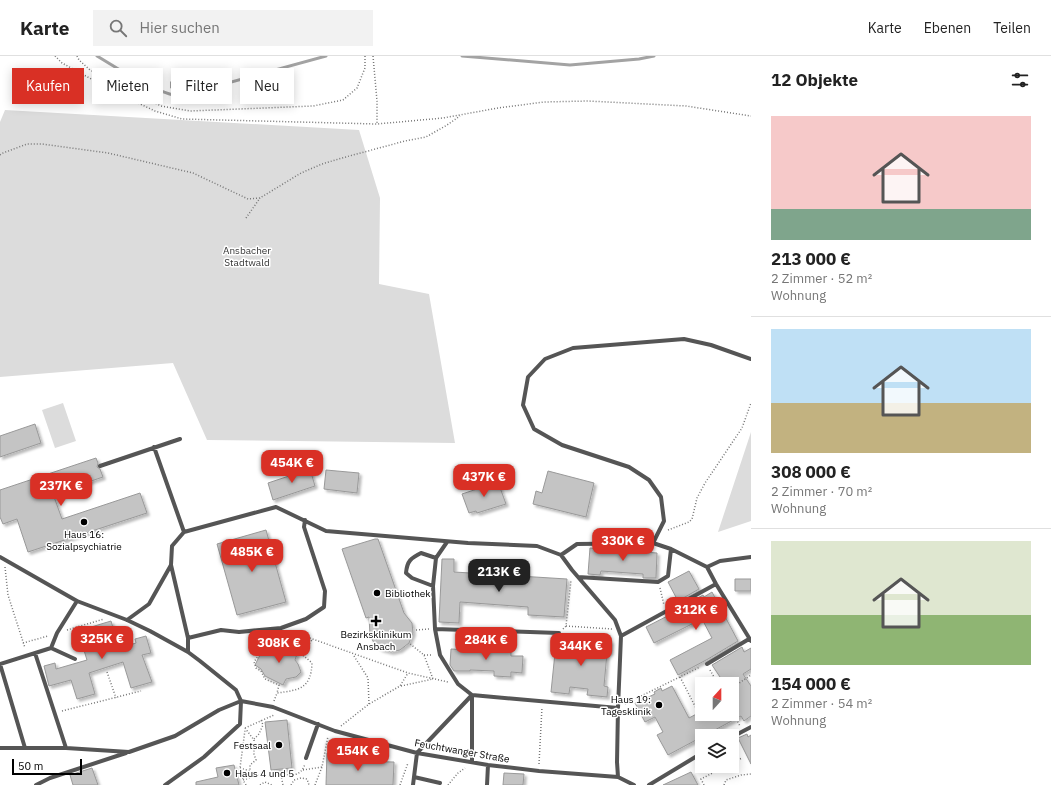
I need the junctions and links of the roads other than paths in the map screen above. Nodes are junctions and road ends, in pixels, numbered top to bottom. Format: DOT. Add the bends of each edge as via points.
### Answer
graph roads {
  1 [pos="751,359"];
  2 [pos="180,439"];
  3 [pos="154,447"];
  4 [pos="100,466"];
  5 [pos="305,520"];
  6 [pos="184,532"];
  7 [pos="447,542"];
  8 [pos="653,543"];
  9 [pos="671,549"];
  10 [pos="561,555"];
  11 [pos="751,556"];
  12 [pos="2,558"];
  13 [pos="436,558"];
  14 [pos="171,565"];
  15 [pos="707,566"];
  16 [pos="578,577"];
  17 [pos="716,584"];
  18 [pos="433,586"];
  19 [pos="77,601"];
  20 [pos="127,620"];
  21 [pos="432,629"];
  22 [pos="559,633"];
  23 [pos="621,636"];
  24 [pos="188,638"];
  25 [pos="750,640"];
  26 [pos="51,648"];
  27 [pos="188,652"];
  28 [pos="35,653"];
  29 [pos="75,659"];
  30 [pos="0,664"];
  31 [pos="706,664"];
  32 [pos="472,695"];
  33 [pos="241,701"];
  34 [pos="618,708"];
  35 [pos="318,724"];
  36 [pos="751,727"];
  37 [pos="739,733"];
  38 [pos="0,748"];
  39 [pos="25,748"];
  40 [pos="66,748"];
  41 [pos="128,752"];
  42 [pos="418,753"];
  43 [pos="695,757"];
  44 [pos="306,758"];
  45 [pos="470,762"];
  46 [pos="488,765"];
  47 [pos="414,777"];
  48 [pos="618,777"];
  49 [pos="440,783"];
  50 [pos="36,785"];
  51 [pos="165,785"];
  52 [pos="413,785"];
  53 [pos="487,785"];
  54 [pos="634,785"];
  55 [pos="649,785"];
  1 -- 8 [label="lane" via="684,339 573,348 545,359 528,377 523,405 534,429 562,445 629,467 649,480 661,497 664,521"];
  2 -- 3 [label="lane"];
  3 -- 4 [label="lane"];
  3 -- 6 [label="lane"];
  5 -- 6 [label="lane" via="276,507"];
  5 -- 7 [label="lane" via="326,531"];
  5 -- 24 [label="lane" via="304,527 325,591 324,607 306,619 281,628 239,632 221,630"];
  6 -- 14 [label="lane" via="172,546"];
  7 -- 10 [label="lane" via="537,546"];
  7 -- 13 [label="lane"];
  8 -- 9 [label="lane"];
  8 -- 10 [label="lane" via="577,544"];
  9 -- 15 [label="lane"];
  9 -- 16 [label="lane" via="668,576 658,582"];
  10 -- 16 [label="lane"];
  11 -- 15 [label="lane"];
  12 -- 19 [label="lane"];
  13 -- 18 [label="lane"];
  13 -- 18 [label="lane" via="421,553 411,558 406,573"];
  14 -- 20 [label="lane" via="149,604"];
  14 -- 24 [label="lane"];
  15 -- 17 [label="lane"];
  16 -- 23 [label="lane" via="614,620"];
  17 -- 23 [label="lane"];
  17 -- 25 [label="lane"];
  18 -- 21 [label="lane"];
  19 -- 20 [label="lane"];
  19 -- 26 [label="lane" via="57,633"];
  20 -- 27 [label="lane"];
  21 -- 22 [label="lane"];
  21 -- 32 [label="lane" via="440,656 458,684"];
  23 -- 34 [label="lane"];
  24 -- 27 [label="lane"];
  25 -- 31 [label="lane"];
  26 -- 28 [label="lane"];
  26 -- 29 [label="lane"];
  27 -- 33 [label="lane" via="236,690"];
  28 -- 30 [label="lane"];
  28 -- 40 [label="lane"];
  30 -- 39 [label="lane"];
  32 -- 34 [label="lane"];
  32 -- 42 [label="lane"];
  32 -- 45 [label="lane"];
  33 -- 35 [label="lane, Feuchtwanger Straße" via="273,706"];
  33 -- 41 [label="lane" via="219,710 175,736"];
  33 -- 51 [label="lane" via="240,724 204,757"];
  34 -- 48 [label="lane"];
  35 -- 42 [label="lane, Feuchtwanger Straße"];
  35 -- 44 [label="lane"];
  36 -- 37 [label="lane"];
  38 -- 39 [label="lane"];
  39 -- 40 [label="lane"];
  40 -- 41 [label="lane"];
  41 -- 50 [label="lane"];
  42 -- 45 [label="lane, Feuchtwanger Straße"];
  42 -- 47 [label="lane"];
  43 -- 55 [label="lane"];
  45 -- 46 [label="lane, Feuchtwanger Straße"];
  46 -- 48 [label="lane, Feuchtwanger Straße" via="539,772"];
  46 -- 53 [label="lane"];
  47 -- 49 [label="lane"];
  47 -- 52 [label="lane"];
  48 -- 54 [label="lane, Feuchtwanger Straße"];
}
